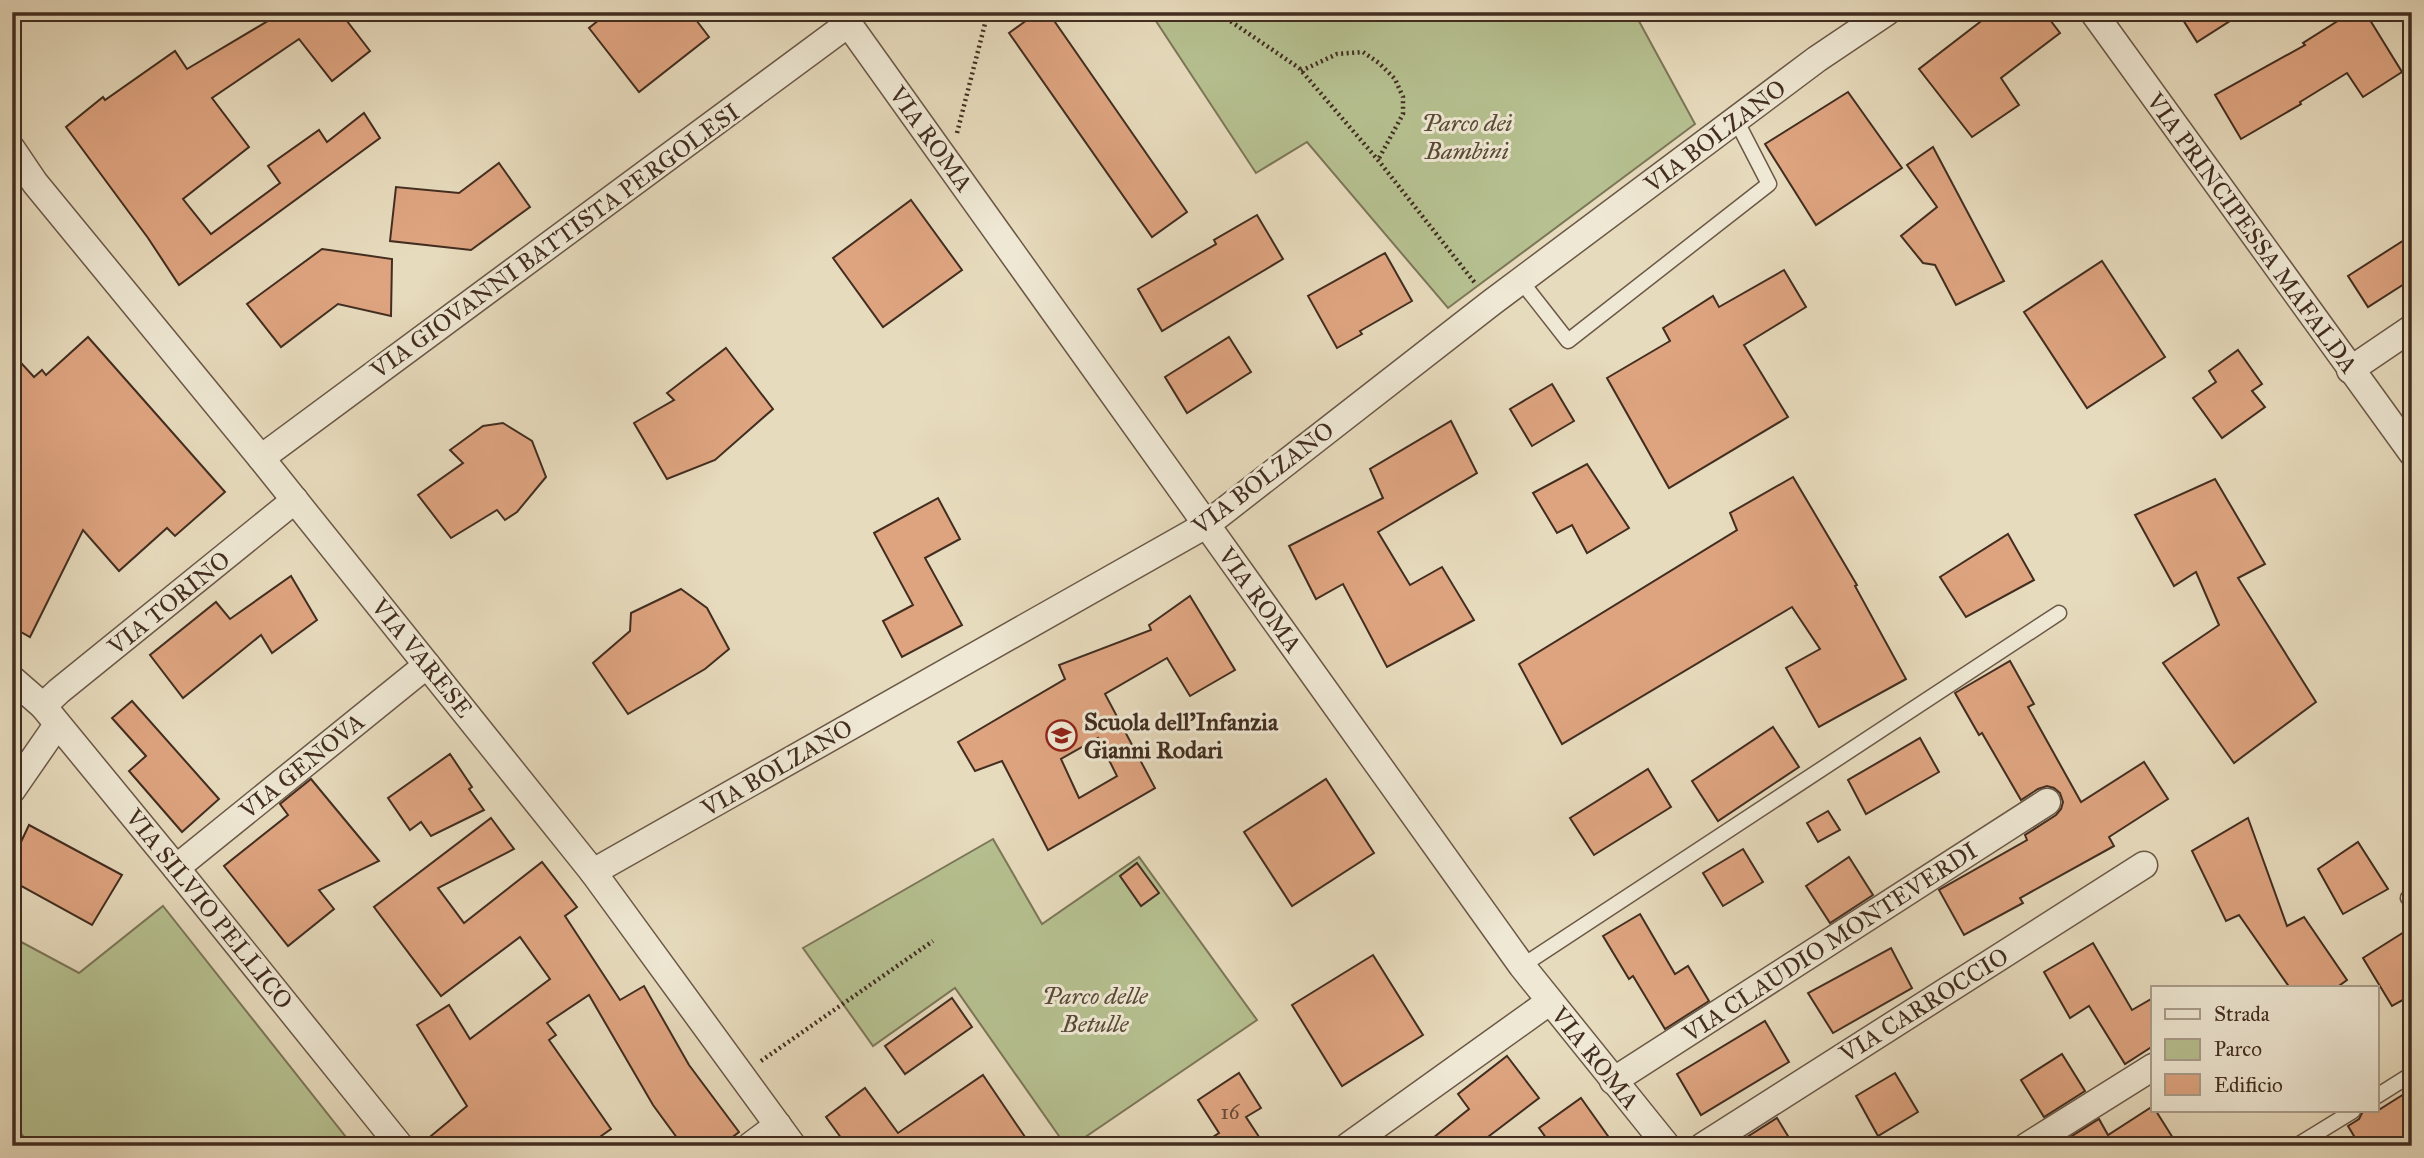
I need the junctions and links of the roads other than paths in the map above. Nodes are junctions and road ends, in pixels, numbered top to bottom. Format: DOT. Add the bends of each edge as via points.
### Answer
graph roads {
  1 [pos="1887,12"];
  2 [pos="2093,12"];
  3 [pos="844,18"];
  4 [pos="1736,120"];
  5 [pos="12,149"];
  6 [pos="12,168"];
  7 [pos="35,183"];
  8 [pos="1521,281"];
  9 [pos="2412,328"];
  10 [pos="2350,370"];
  11 [pos="2412,453"];
  12 [pos="261,458"];
  13 [pos="295,500"];
  14 [pos="1206,525"];
  15 [pos="2059,613"];
  16 [pos="427,665"];
  17 [pos="12,678"];
  18 [pos="50,715"];
  19 [pos="12,790"];
  20 [pos="2048,802"];
  21 [pos="2144,865"];
  22 [pos="176,867"];
  23 [pos="593,872"];
  24 [pos="1522,966"];
  25 [pos="1549,1002"];
  26 [pos="2151,1068"];
  27 [pos="2412,1074"];
  28 [pos="1613,1081"];
  29 [pos="2378,1095"];
  30 [pos="2351,1112"];
  31 [pos="786,1135"];
  32 [pos="400,1146"];
  33 [pos="750,1146"];
  34 [pos="1348,1146"];
  35 [pos="1667,1146"];
  36 [pos="1703,1146"];
  37 [pos="2027,1146"];
  38 [pos="2296,1146"];
  1 -- 4 [label="street, VIA BOLZANO"];
  2 -- 10 [label="street, VIA PRINCIPESSA MAFALDA"];
  3 -- 12 [label="street, VIA GIOVANNI BATTISTA PERGOLESI"];
  3 -- 14 [label="street, VIA ROMA"];
  4 -- 8 [label="street, VIA BOLZANO"];
  4 -- 8 [label="lane" via="1769,184 1568,341"];
  5 -- 7 [label="street"];
  6 -- 7 [label="street"];
  7 -- 12 [label="street, VIA VARESE"];
  8 -- 14 [label="street, VIA BOLZANO"];
  9 -- 10 [label="street"];
  10 -- 11 [label="street, VIA PRINCIPESSA MAFALDA"];
  12 -- 13 [label="street, VIA VARESE"];
  13 -- 16 [label="street, VIA VARESE"];
  13 -- 18 [label="street, VIA TORINO" via="59,691"];
  14 -- 23 [label="street, VIA BOLZANO"];
  14 -- 24 [label="street, VIA ROMA"];
  15 -- 24 [label="lane"];
  16 -- 22 [label="street, VIA GENOVA"];
  16 -- 23 [label="street, VIA VARESE"];
  17 -- 18 [label="street, VIA SILVIO PELLICO"];
  18 -- 19 [label="street, VIA TORINO"];
  18 -- 22 [label="street, VIA SILVIO PELLICO"];
  20 -- 28 [label="street, VIA CLAUDIO MONTEVERDI"];
  21 -- 36 [label="street, VIA CARROCCIO"];
  22 -- 32 [label="street, VIA SILVIO PELLICO"];
  23 -- 31 [label="street, VIA VARESE"];
  24 -- 25 [label="street, VIA ROMA"];
  25 -- 28 [label="street, VIA ROMA"];
  25 -- 34 [label="street"];
  26 -- 37 [label="street"];
  27 -- 29 [label="lane"];
  28 -- 35 [label="street, VIA ROMA"];
  30 -- 38 [label="lane"];
  31 -- 33 [label="street"];
}
